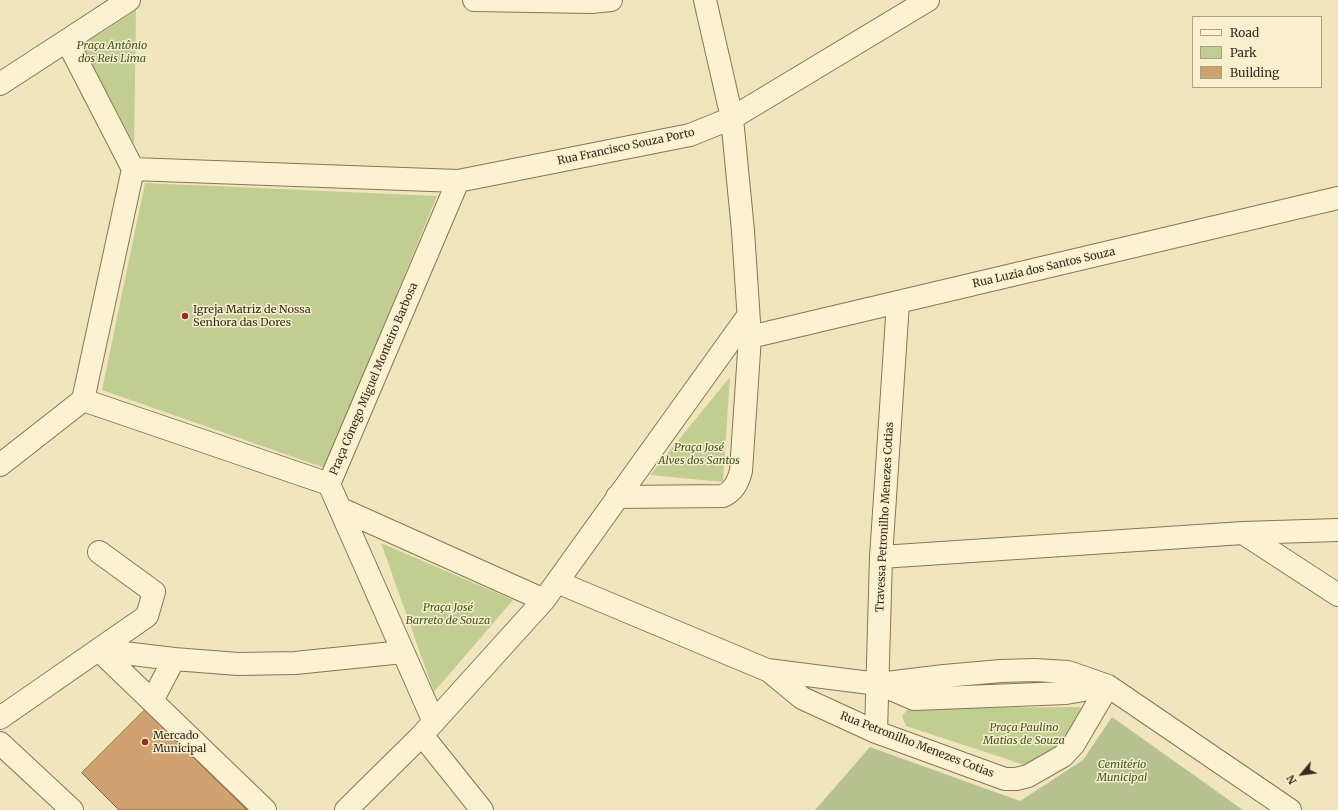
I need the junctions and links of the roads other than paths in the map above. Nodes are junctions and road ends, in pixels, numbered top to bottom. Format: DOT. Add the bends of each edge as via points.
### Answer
graph roads {
  1 [pos="129,0"];
  2 [pos="474,0"];
  3 [pos="611,0"];
  4 [pos="705,0"];
  5 [pos="928,0"];
  6 [pos="67,41"];
  7 [pos="0,84"];
  8 [pos="732,118"];
  9 [pos="133,169"];
  10 [pos="458,181"];
  11 [pos="1338,198"];
  12 [pos="898,303"];
  13 [pos="748,316"];
  14 [pos="750,337"];
  15 [pos="83,400"];
  16 [pos="0,465"];
  17 [pos="329,484"];
  18 [pos="617,497"];
  19 [pos="341,509"];
  20 [pos="1338,530"];
  21 [pos="1243,533"];
  22 [pos="99,552"];
  23 [pos="881,557"];
  24 [pos="557,582"];
  25 [pos="1338,596"];
  26 [pos="544,600"];
  27 [pos="99,650"];
  28 [pos="403,652"];
  29 [pos="174,659"];
  30 [pos="767,670"];
  31 [pos="878,684"];
  32 [pos="1108,686"];
  33 [pos="152,701"];
  34 [pos="0,718"];
  35 [pos="428,728"];
  36 [pos="876,732"];
  37 [pos="0,743"];
  38 [pos="72,810"];
  39 [pos="264,810"];
  40 [pos="346,810"];
  41 [pos="482,810"];
  42 [pos="1290,810"];
  1 -- 6 [label="street"];
  2 -- 3 [label="street"];
  4 -- 8 [label="street"];
  5 -- 8 [label="street, Rua Francisco Souza Porto"];
  6 -- 7 [label="street"];
  6 -- 9 [label="street"];
  8 -- 10 [label="street, Rua Francisco Souza Porto" via="690,135"];
  8 -- 13 [label="street"];
  9 -- 10 [label="street"];
  9 -- 15 [label="street"];
  10 -- 17 [label="street, Praça Cônego Miguel Monteiro Barbosa"];
  11 -- 12 [label="street, Rua Luzia dos Santos Souza"];
  12 -- 14 [label="street, Rua Luzia dos Santos Souza"];
  12 -- 23 [label="street, Travessa Petronilho Menezes Cotias"];
  13 -- 14 [label="street"];
  13 -- 18 [label="street"];
  14 -- 18 [label="street" via="741,471 733,490 715,497"];
  15 -- 16 [label="street"];
  15 -- 17 [label="street, Praça Cônego Miguel Monteiro Barbosa"];
  17 -- 19 [label="street"];
  18 -- 24 [label="street"];
  19 -- 26 [label="street"];
  19 -- 28 [label="street"];
  20 -- 21 [label="street"];
  21 -- 23 [label="street"];
  21 -- 25 [label="street"];
  22 -- 27 [label="street" via="154,592 147,616"];
  23 -- 31 [label="street, Travessa Petronilho Menezes Cotias"];
  24 -- 26 [label="street"];
  24 -- 30 [label="street, Rua Petronilho Menezes Cotias"];
  26 -- 35 [label="street"];
  27 -- 29 [label="street"];
  27 -- 33 [label="street"];
  27 -- 34 [label="street"];
  28 -- 29 [label="street" via="295,663 238,664"];
  28 -- 35 [label="street"];
  29 -- 33 [label="street"];
  30 -- 31 [label="street, Rua Petronilho Menezes Cotias"];
  30 -- 36 [label="street, Rua Petronilho Menezes Cotias" via="802,698"];
  31 -- 32 [label="street, Rua Petronilho Menezes Cotias" via="944,676 1034,670 1068,672"];
  31 -- 36 [label="street, Travessa Petronilho Menezes Cotias"];
  32 -- 36 [label="street, Rua Petronilho Menezes Cotias" via="1074,744 1063,756 1028,776 1016,779 1005,779 990,774"];
  32 -- 42 [label="street, Rua Petronilho Menezes Cotias"];
  33 -- 39 [label="street"];
  35 -- 40 [label="street"];
  35 -- 41 [label="street"];
  37 -- 38 [label="street"];
}
